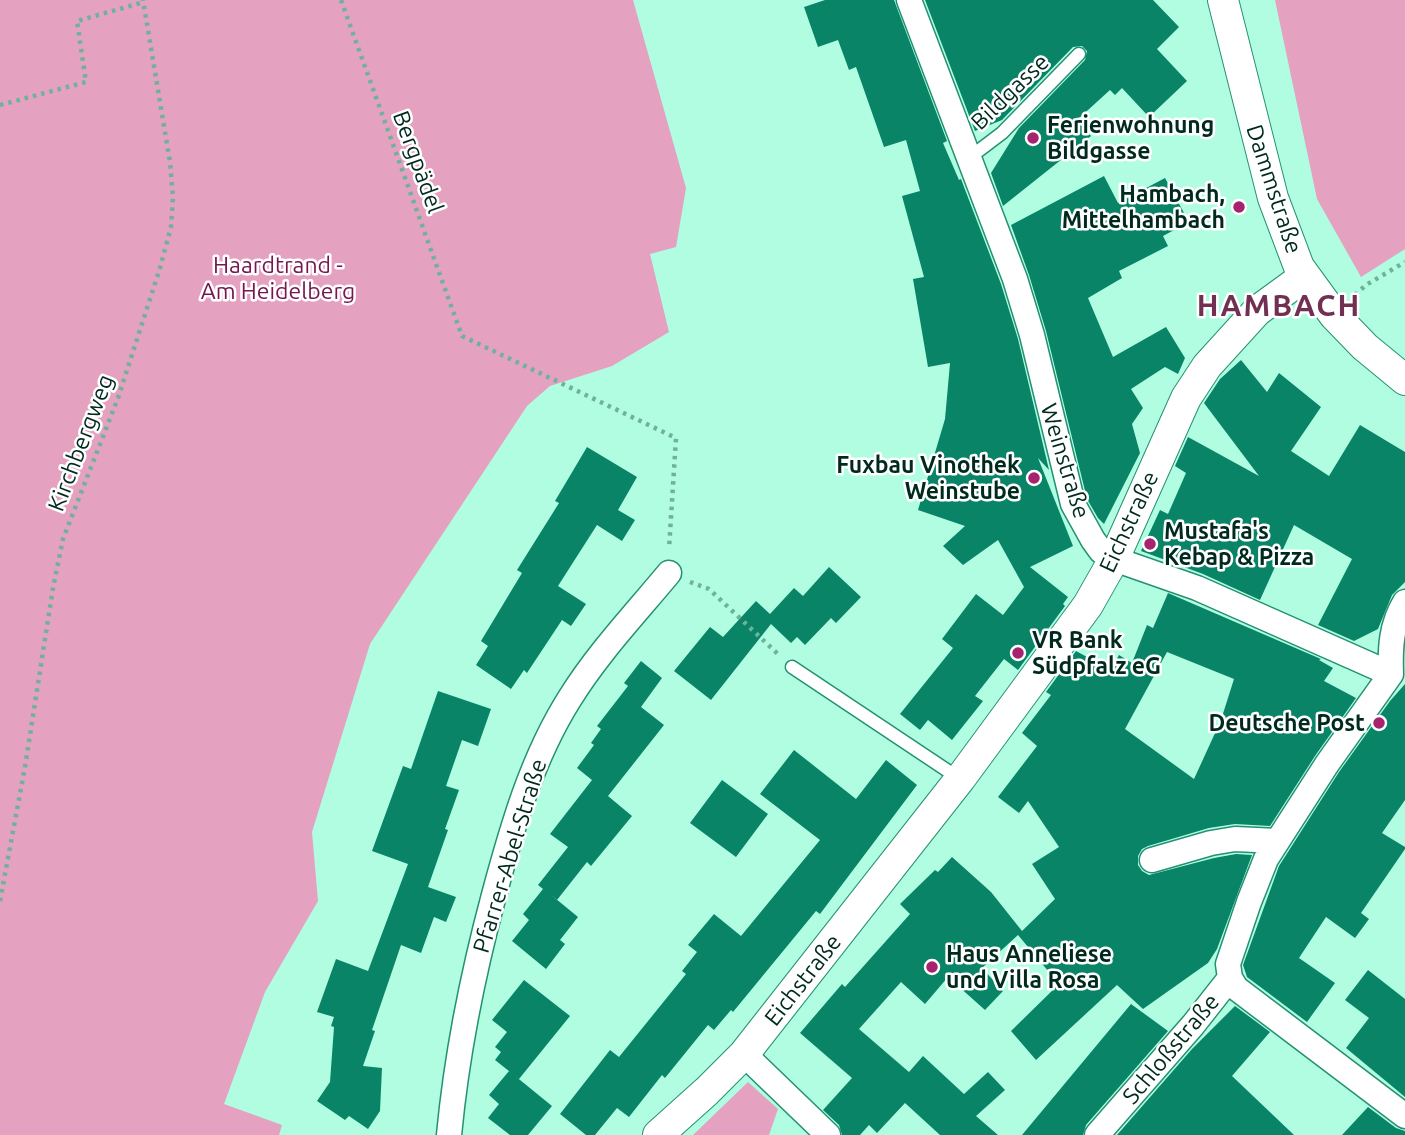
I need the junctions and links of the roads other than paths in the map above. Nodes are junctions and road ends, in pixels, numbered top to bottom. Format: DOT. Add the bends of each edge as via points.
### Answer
graph roads {
  1 [pos="909,0"];
  2 [pos="1223,0"];
  3 [pos="1079,54"];
  4 [pos="969,158"];
  5 [pos="1305,276"];
  6 [pos="1405,380"];
  7 [pos="1114,559"];
  8 [pos="668,573"];
  9 [pos="1405,602"];
  10 [pos="1398,665"];
  11 [pos="792,667"];
  12 [pos="960,779"];
  13 [pos="1278,841"];
  14 [pos="1152,860"];
  15 [pos="1230,978"];
  16 [pos="744,1054"];
  17 [pos="1405,1116"];
  18 [pos="449,1135"];
  19 [pos="658,1135"];
  20 [pos="828,1135"];
  21 [pos="1097,1135"];
  1 -- 4 [label="street, Weinstraße"];
  2 -- 5 [label="street, Dammstraße" via="1273,198"];
  3 -- 4 [label="lane, Bildgasse" via="1002,133"];
  4 -- 7 [label="street, Weinstraße" via="1032,335 1073,504 1101,551"];
  5 -- 6 [label="street, Dammstraße" via="1334,315"];
  5 -- 7 [label="street, Eichstraße" via="1257,311 1186,398"];
  7 -- 10 [label="street, Weinstraße"];
  7 -- 12 [label="street, Eichstraße" via="1088,606"];
  8 -- 18 [label="street, Pfarrer-Abel-Straße" via="570,698 545,742 526,790 502,864 460,1036"];
  9 -- 10 [label="street" via="1396,616 1390,646"];
  10 -- 13 [label="street, Schloßstraße"];
  11 -- 12 [label="lane"];
  12 -- 16 [label="street, Eichstraße"];
  13 -- 14 [label="street" via="1211,842"];
  13 -- 15 [label="street, Schloßstraße" via="1248,902 1228,964"];
  15 -- 17 [label="street" via="1236,988"];
  15 -- 21 [label="street, Schloßstraße" via="1194,1026"];
  16 -- 19 [label="street, Eichstraße"];
  16 -- 20 [label="street"];
}
